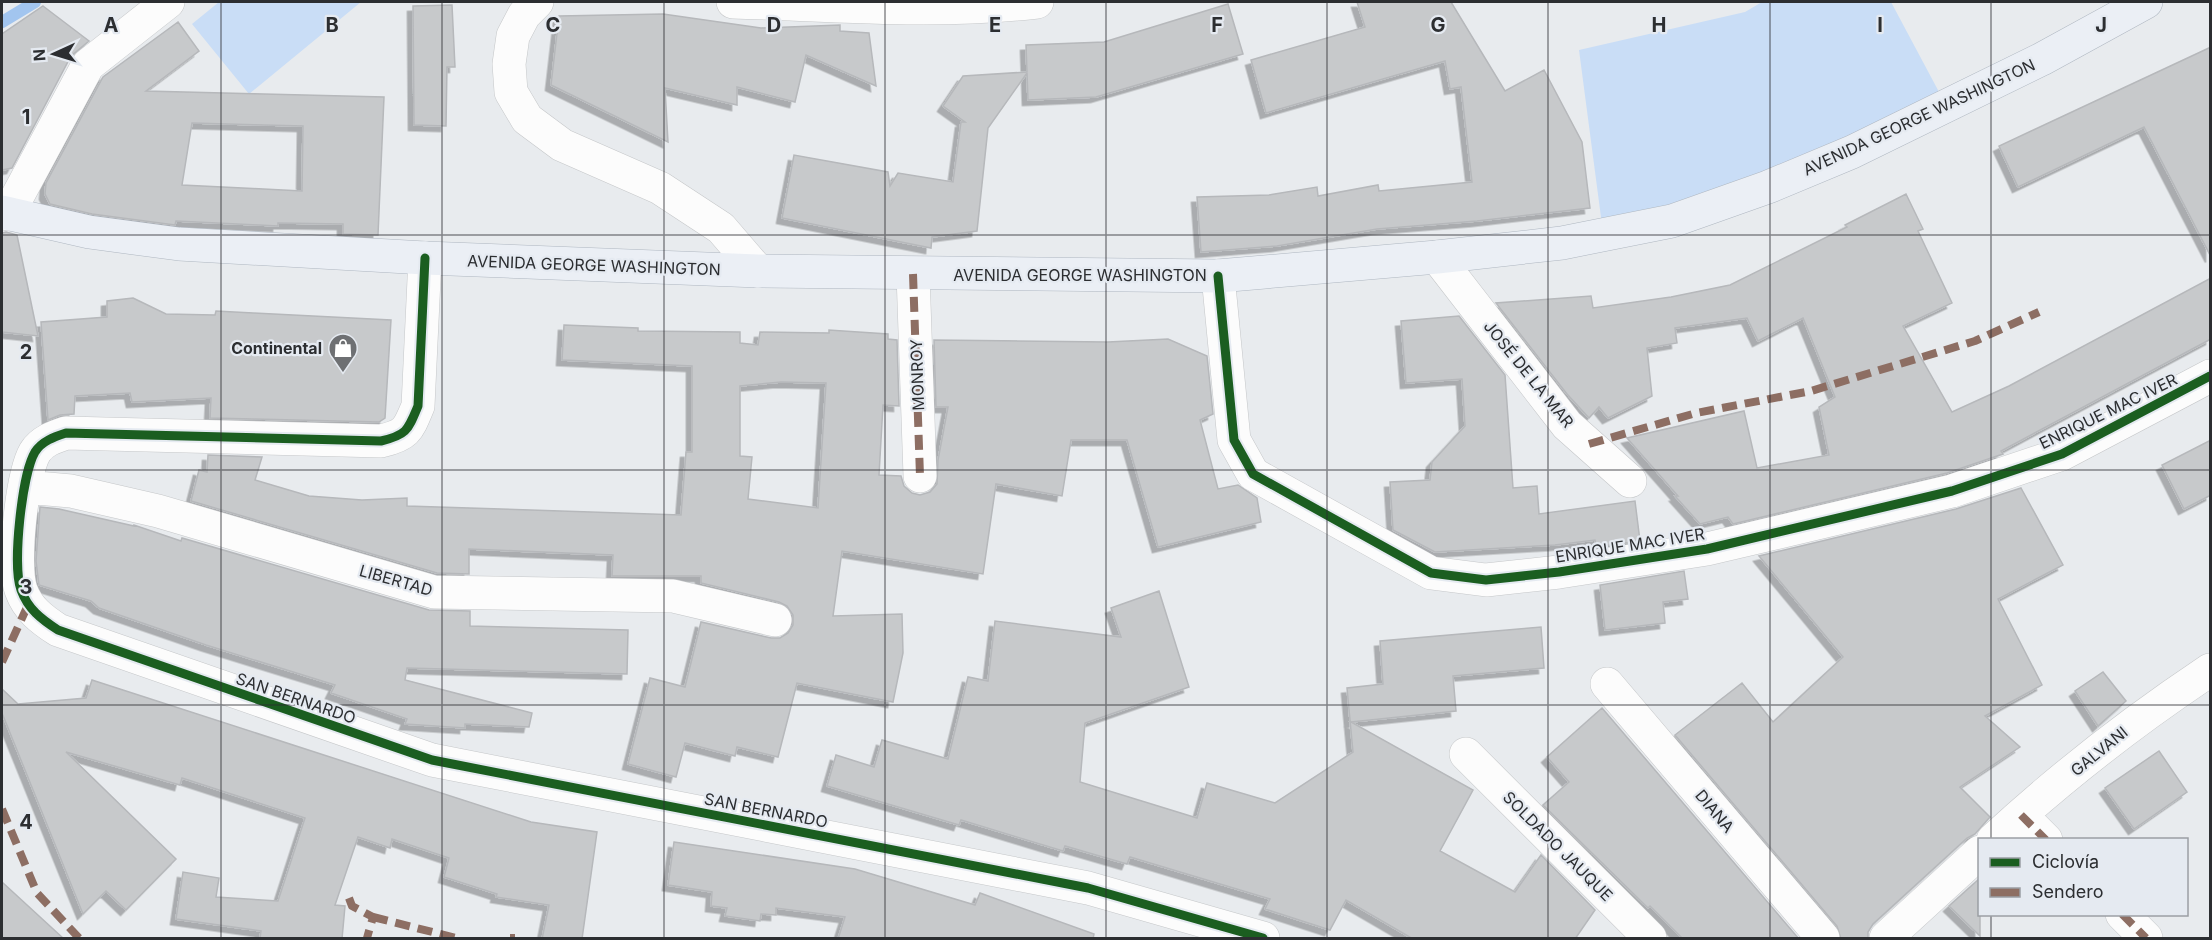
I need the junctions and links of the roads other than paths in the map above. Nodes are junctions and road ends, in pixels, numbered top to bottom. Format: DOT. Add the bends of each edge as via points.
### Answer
graph roads {
  1 [pos="168,2"];
  2 [pos="537,2"];
  3 [pos="733,2"];
  4 [pos="1037,2"];
  5 [pos="2146,2"];
  6 [pos="5,213"];
  7 [pos="1437,257"];
  8 [pos="425,258"];
  9 [pos="758,271"];
  10 [pos="913,274"];
  11 [pos="1218,276"];
  12 [pos="2211,376"];
  13 [pos="920,476"];
  14 [pos="1630,481"];
  15 [pos="25,487"];
  16 [pos="775,620"];
  17 [pos="2211,670"];
  18 [pos="1607,684"];
  19 [pos="1466,754"];
  20 [pos="2021,815"];
  21 [pos="1996,838"];
  22 [pos="2044,838"];
  23 [pos="1978,854"];
  24 [pos="2123,916"];
  25 [pos="1263,939"];
  26 [pos="1650,939"];
  27 [pos="1823,939"];
  28 [pos="1886,939"];
  29 [pos="2146,939"];
  1 -- 6 [label="street" via="88,65"];
  2 -- 9 [label="street" via="524,15 513,36 509,64 511,92 527,119 562,145 660,188 721,228"];
  3 -- 4 [label="street" via="876,7"];
  5 -- 7 [label="main road, AVENIDA GEORGE WASHINGTON" via="2042,59 1852,152 1768,187 1672,221 1562,243"];
  6 -- 8 [label="main road, AVENIDA GEORGE WASHINGTON" via="89,232 179,244"];
  7 -- 11 [label="main road, AVENIDA GEORGE WASHINGTON"];
  7 -- 14 [label="street, JOSÉ DE LA MAR" via="1568,425"];
  8 -- 9 [label="main road, AVENIDA GEORGE WASHINGTON"];
  8 -- 15 [label="street, SAN BERNARDO" via="418,406 400,437 381,441 66,433 46,440 35,453"];
  9 -- 10 [label="main road, AVENIDA GEORGE WASHINGTON"];
  10 -- 11 [label="main road, AVENIDA GEORGE WASHINGTON"];
  10 -- 13 [label="street, MONROY"];
  11 -- 12 [label="street, ENRIQUE MAC IVER" via="1234,440 1253,474 1431,573 1486,580 1707,549 1952,491 2062,454"];
  15 -- 16 [label="street, LIBERTAD" via="71,491 158,510 434,592 673,596"];
  15 -- 25 [label="street, SAN BERNARDO" via="17,570 21,589 38,618 57,630 432,760 1088,888"];
  17 -- 20 [label="street, GALVANI" via="2160,703"];
  18 -- 27 [label="street, DIANA"];
  19 -- 26 [label="street, SOLDADO JAUQUE"];
  20 -- 21 [label="street, GALVANI"];
  20 -- 22 [label="street"];
  23 -- 28 [label="street"];
  24 -- 29 [label="street"];
}
